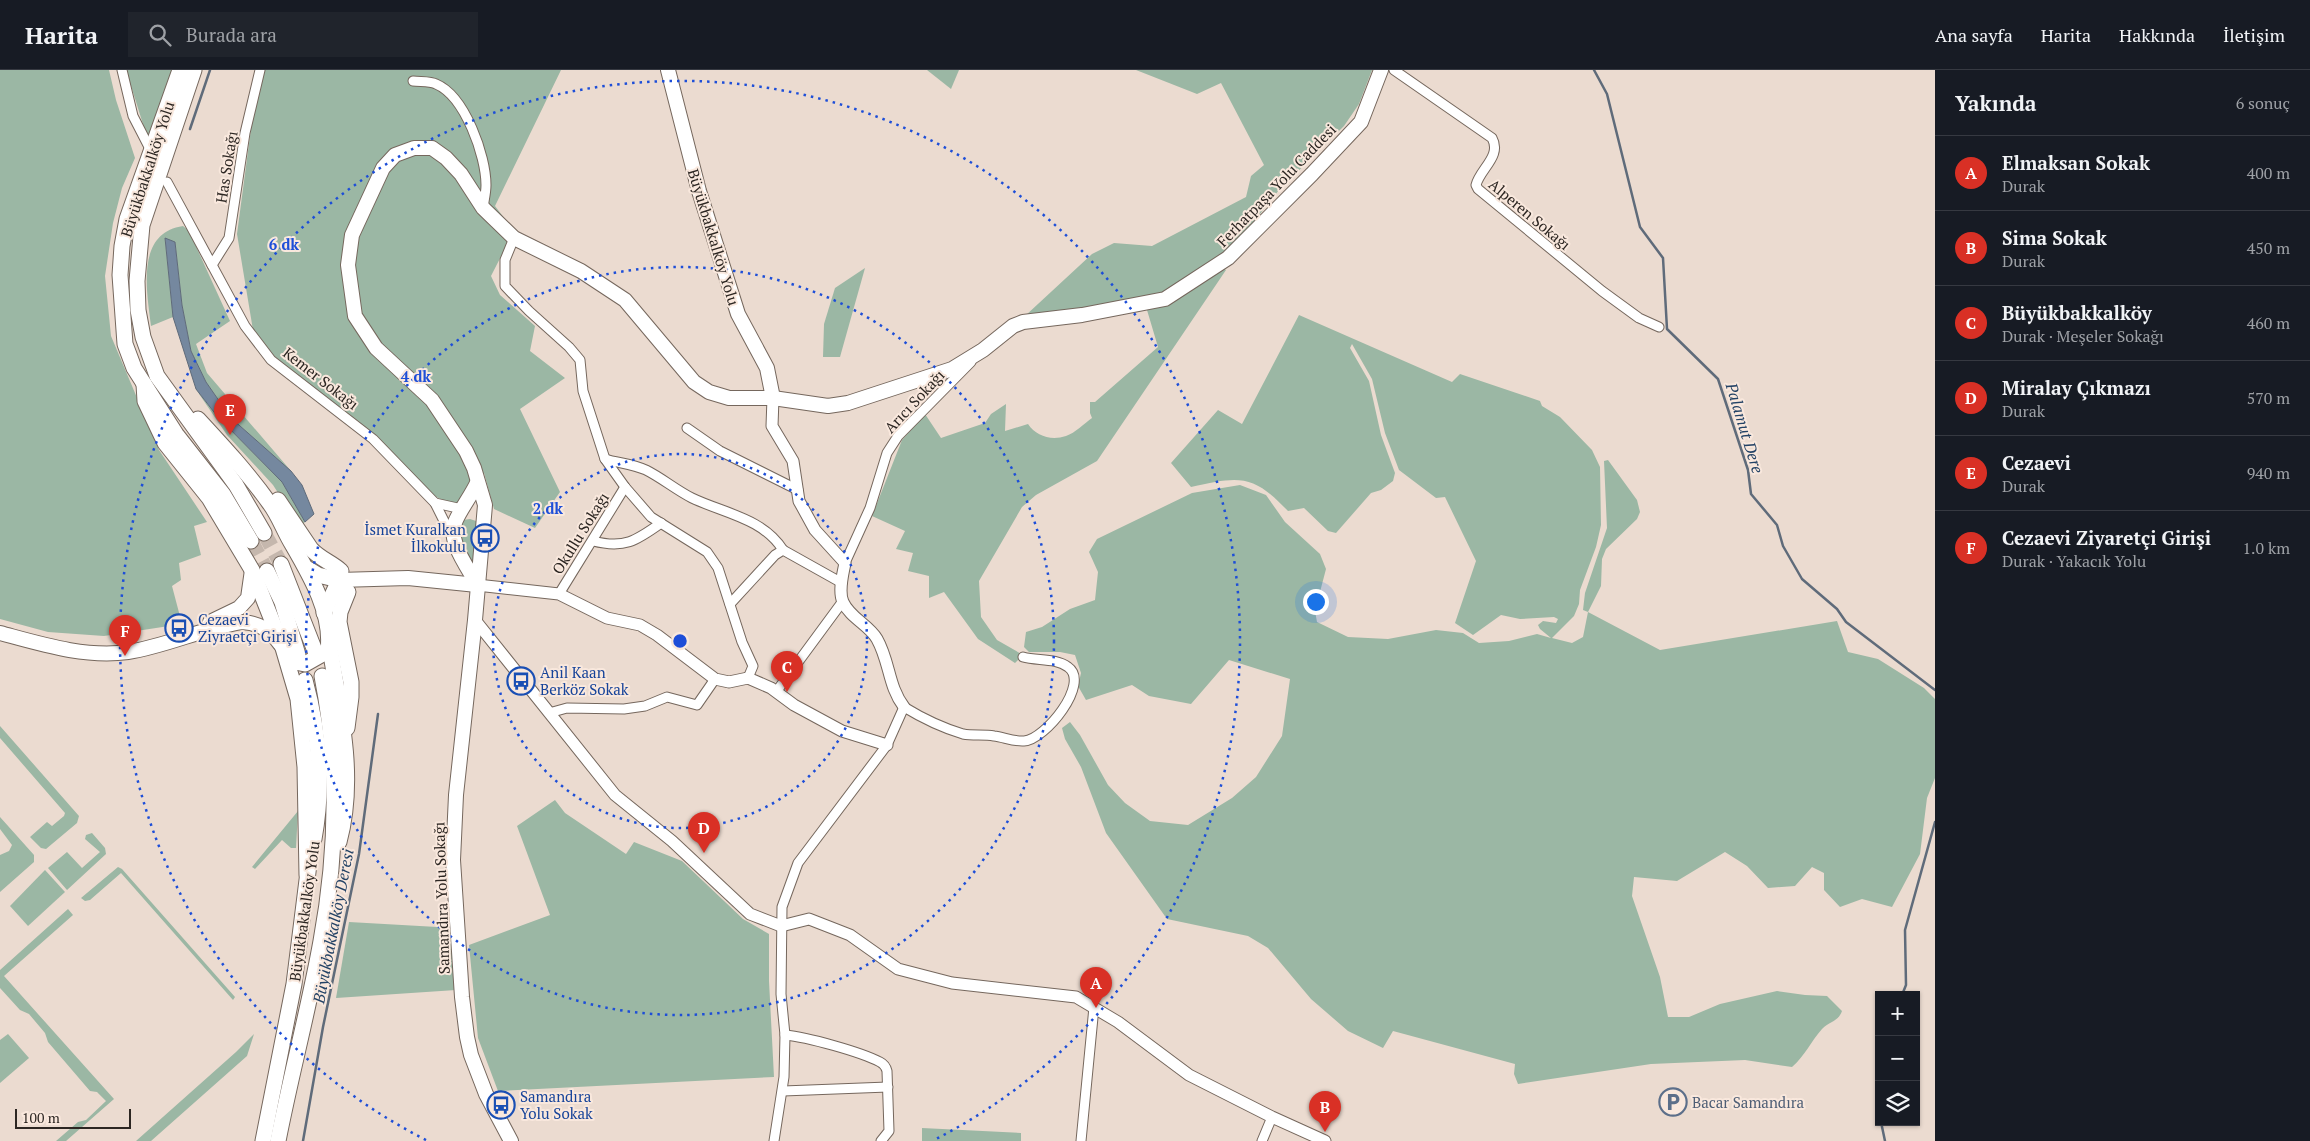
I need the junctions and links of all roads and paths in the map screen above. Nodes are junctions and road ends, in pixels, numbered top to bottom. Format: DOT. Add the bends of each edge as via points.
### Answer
graph roads {
  1 [pos="122,70"];
  2 [pos="180,70"];
  3 [pos="194,70"];
  4 [pos="260,70"];
  5 [pos="668,70"];
  6 [pos="1381,70"];
  7 [pos="1394,70"];
  8 [pos="413,81"];
  9 [pos="149,147"];
  10 [pos="167,182"];
  11 [pos="483,208"];
  12 [pos="514,238"];
  13 [pos="212,265"];
  14 [pos="1659,327"];
  15 [pos="983,350"];
  16 [pos="151,380"];
  17 [pos="773,398"];
  18 [pos="688,428"];
  19 [pos="605,458"];
  20 [pos="245,471"];
  21 [pos="477,483"];
  22 [pos="625,487"];
  23 [pos="798,490"];
  24 [pos="435,503"];
  25 [pos="462,509"];
  26 [pos="484,514"];
  27 [pos="661,523"];
  28 [pos="264,533"];
  29 [pos="453,538"];
  30 [pos="251,541"];
  31 [pos="593,541"];
  32 [pos="292,543"];
  33 [pos="783,550"];
  34 [pos="845,563"];
  35 [pos="281,564"];
  36 [pos="308,569"];
  37 [pos="259,570"];
  38 [pos="340,575"];
  39 [pos="842,583"];
  40 [pos="477,585"];
  41 [pos="348,592"];
  42 [pos="559,594"];
  43 [pos="843,601"];
  44 [pos="730,604"];
  45 [pos="324,613"];
  46 [pos="475,620"];
  47 [pos="0,625"];
  48 [pos="0,633"];
  49 [pos="329,641"];
  50 [pos="283,648"];
  51 [pos="315,651"];
  52 [pos="298,655"];
  53 [pos="1023,657"];
  54 [pos="322,676"];
  55 [pos="715,678"];
  56 [pos="748,678"];
  57 [pos="304,680"];
  58 [pos="776,692"];
  59 [pos="904,707"];
  60 [pos="549,713"];
  61 [pos="345,742"];
  62 [pos="887,746"];
  63 [pos="307,875"];
  64 [pos="329,877"];
  65 [pos="781,926"];
  66 [pos="1094,1007"];
  67 [pos="785,1035"];
  68 [pos="888,1087"];
  69 [pos="784,1091"];
  70 [pos="1272,1117"];
  71 [pos="1306,1137"];
  72 [pos="263,1141"];
  73 [pos="278,1141"];
  74 [pos="511,1141"];
  75 [pos="774,1141"];
  76 [pos="881,1141"];
  77 [pos="1082,1141"];
  78 [pos="1262,1141"];
  79 [pos="1325,1141"];
  1 -- 9 [label="street" via="133,116"];
  2 -- 16 [label="highway, Büyükbakkalköy Yolu" via="127,219 122,246 121,300 125,344 134,368"];
  3 -- 16 [label="highway, Büyükbakkalköy Yolu" via="142,225 138,310"];
  4 -- 13 [label="street, Has Sokağı" via="245,134 229,238"];
  5 -- 17 [label="main road, Büyükbakkalköy Yolu" via="699,191 738,314 767,368"];
  6 -- 15 [label="main road, Ferhatpaşa Yolu Caddesi" via="1361,122 1228,258 1165,299 1082,315 1023,322"];
  7 -- 14 [label="street, Alperen Sokağı" via="1492,138 1495,150 1476,183 1480,191 1602,291 1639,318"];
  8 -- 11 [label="street" via="435,83 445,89 467,118 482,158 486,184"];
  10 -- 13 [label="street, Kemer Sokağı"];
  11 -- 12 [label="main road, Ferhatpaşa Yolu Caddesi"];
  11 -- 21 [label="main road, Ferhatpaşa Yolu Caddesi" via="461,174 432,148 414,148 395,156 383,168 352,234 348,265 355,316 376,348 432,400 466,451"];
  12 -- 17 [label="main road, Ferhatpaşa Yolu Caddesi" via="581,271 625,300 694,382 709,392 729,398"];
  12 -- 19 [label="street" via="505,260 505,286 580,360 583,391"];
  13 -- 24 [label="street, Kemer Sokağı" via="244,326 271,360 373,439"];
  15 -- 17 [label="main road, Ferhatpaşa Yolu Caddesi" via="952,369 848,403 828,406"];
  15 -- 34 [label="street, Arıcı Sokağı" via="898,436 887,453 870,508"];
  16 -- 20 [label="highway"];
  16 -- 28 [label="highway" via="236,485"];
  16 -- 30 [label="highway" via="176,434 223,494"];
  16 -- 37 [label="highway" via="145,401 165,444 209,498"];
  17 -- 23 [label="street" via="772,426 793,461"];
  18 -- 23 [label="street" via="720,451"];
  19 -- 22 [label="street"];
  19 -- 33 [label="street" via="643,469 692,498 738,515 762,529"];
  20 -- 32 [label="highway" via="271,506"];
  20 -- 38 [label="highway" via="268,486 317,556 333,564"];
  21 -- 25 [label="main road"];
  21 -- 26 [label="main road, Ferhatpaşa Yolu Caddesi" via="485,505"];
  22 -- 27 [label="street" via="651,517"];
  22 -- 31 [label="street, Okullu Sokağı"];
  23 -- 34 [label="street" via="799,501 815,530"];
  24 -- 25 [label="street"];
  24 -- 29 [label="street, Kemer Sokağı"];
  25 -- 26 [label="main road"];
  25 -- 29 [label="main road" via="453,527"];
  26 -- 40 [label="main road, Ferhatpaşa Yolu Caddesi"];
  27 -- 31 [label="street" via="622,545"];
  27 -- 44 [label="street" via="707,552 718,568"];
  29 -- 40 [label="main road, Kemer Sokağı"];
  31 -- 42 [label="street, Okullu Sokağı"];
  32 -- 36 [label="highway"];
  32 -- 37 [label="highway" via="271,534 260,539 251,549 250,557"];
  33 -- 39 [label="street"];
  33 -- 44 [label="street"];
  34 -- 39 [label="street"];
  35 -- 51 [label="highway"];
  36 -- 38 [label="highway" via="318,575"];
  36 -- 45 [label="highway"];
  37 -- 47 [label="main road" via="248,598 239,608 219,619 133,645 62,641"];
  37 -- 50 [label="highway"];
  37 -- 52 [label="highway" via="282,602"];
  38 -- 40 [label="main road"];
  38 -- 45 [label="highway"];
  39 -- 43 [label="street"];
  40 -- 42 [label="street"];
  40 -- 46 [label="main road, Samandıra Yolu Sokağı"];
  41 -- 61 [label="highway" via="338,622 351,682"];
  42 -- 55 [label="street" via="607,618 640,625"];
  43 -- 58 [label="street"];
  43 -- 59 [label="street" via="876,638 888,664 895,695"];
  44 -- 56 [label="street" via="753,666"];
  45 -- 49 [label="highway"];
  46 -- 60 [label="street"];
  46 -- 74 [label="main road, Samandıra Yolu Sokağı" via="453,841 462,997 467,1037 476,1069"];
  48 -- 50 [label="main road" via="73,651 108,654 137,650 242,622 264,627"];
  49 -- 50 [label="highway" via="328,651 305,664 295,662"];
  49 -- 61 [label="highway"];
  50 -- 63 [label="highway" via="298,699 305,767"];
  53 -- 59 [label="street" via="1061,663 1070,668 1074,678 1063,711 1044,732 1024,741 965,734"];
  54 -- 64 [label="highway, Büyükbakkalköy Yolu" via="331,737 334,798"];
  55 -- 56 [label="street" via="729,682"];
  55 -- 60 [label="street" via="697,705 667,697 645,706 567,708"];
  56 -- 58 [label="street"];
  57 -- 63 [label="highway, Büyükbakkalköy Yolu" via="318,745 320,779 318,819"];
  58 -- 62 [label="street" via="842,731"];
  59 -- 62 [label="street"];
  60 -- 65 [label="street" via="615,795 672,841 750,914"];
  61 -- 64 [label="highway" via="345,813"];
  62 -- 65 [label="street" via="798,863 782,907"];
  63 -- 72 [label="highway, Büyükbakkalköy Yolu" via="294,984"];
  64 -- 73 [label="highway, Büyükbakkalköy Yolu" via="321,940"];
  65 -- 66 [label="street" via="809,919 850,935 898,969 952,983 1076,997"];
  65 -- 67 [label="street"];
  66 -- 70 [label="street" via="1189,1075"];
  66 -- 77 [label="street"];
  67 -- 68 [label="street" via="809,1039 880,1062 887,1071"];
  67 -- 69 [label="street"];
  68 -- 69 [label="street"];
  68 -- 76 [label="street" via="888,1131"];
  69 -- 75 [label="street"];
  70 -- 71 [label="street"];
  70 -- 78 [label="street"];
  71 -- 79 [label="street"];
}
